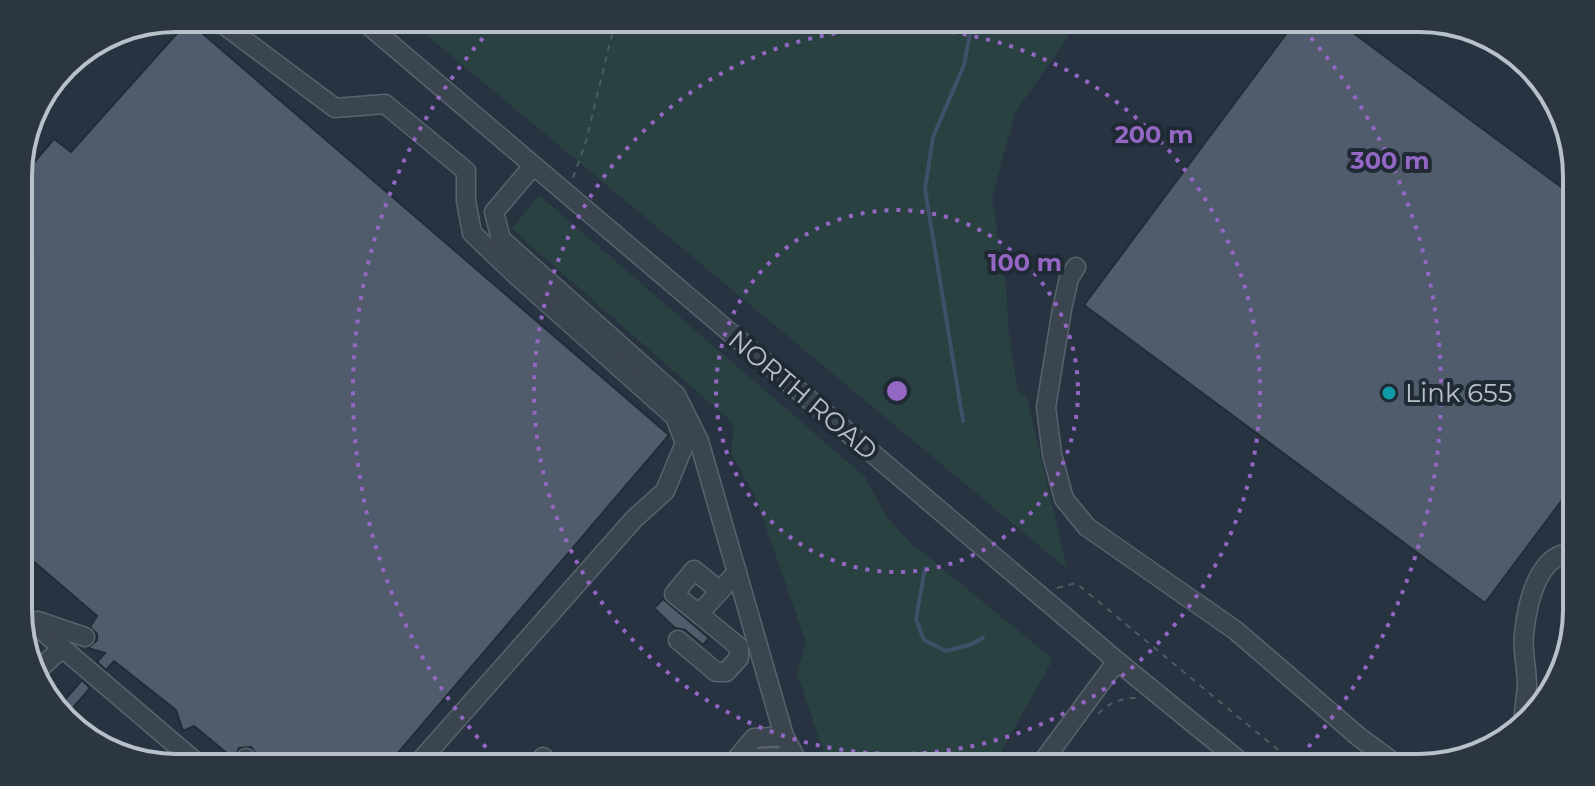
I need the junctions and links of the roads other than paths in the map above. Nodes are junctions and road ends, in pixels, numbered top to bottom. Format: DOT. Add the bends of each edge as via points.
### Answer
graph roads {
  1 [pos="234,32"];
  2 [pos="376,32"];
  3 [pos="533,166"];
  4 [pos="1076,267"];
  5 [pos="1563,555"];
  6 [pos="737,572"];
  7 [pos="720,591"];
  8 [pos="699,614"];
  9 [pos="32,618"];
  10 [pos="33,623"];
  11 [pos="85,637"];
  12 [pos="678,640"];
  13 [pos="62,648"];
  14 [pos="1117,661"];
  15 [pos="43,665"];
  16 [pos="1525,707"];
  17 [pos="784,736"];
  18 [pos="187,754"];
  19 [pos="426,754"];
  20 [pos="741,754"];
  21 [pos="794,754"];
  22 [pos="1048,754"];
  23 [pos="1231,754"];
  24 [pos="1382,754"];
  1 -- 19 [label="street" via="335,108 385,104 466,171 472,233 675,417 685,443 665,491 634,519"];
  2 -- 3 [label="street, NORTH ROAD"];
  3 -- 6 [label="street" via="494,212 501,239 676,395 699,441"];
  3 -- 14 [label="street, NORTH ROAD"];
  4 -- 24 [label="street" via="1062,309 1046,407 1064,499 1087,527 1235,630"];
  5 -- 16 [label="street" via="1548,561 1536,581 1524,634"];
  6 -- 7 [label="street"];
  6 -- 17 [label="street"];
  7 -- 8 [label="street"];
  7 -- 8 [label="street" via="694,570 674,594"];
  8 -- 12 [label="street" via="739,647 739,658 726,672 716,672"];
  9 -- 11 [label="street"];
  10 -- 13 [label="street"];
  13 -- 15 [label="street"];
  13 -- 18 [label="street"];
  14 -- 22 [label="street"];
  14 -- 23 [label="street, NORTH ROAD"];
  17 -- 20 [label="street" via="754,738"];
  17 -- 21 [label="street"];
}
